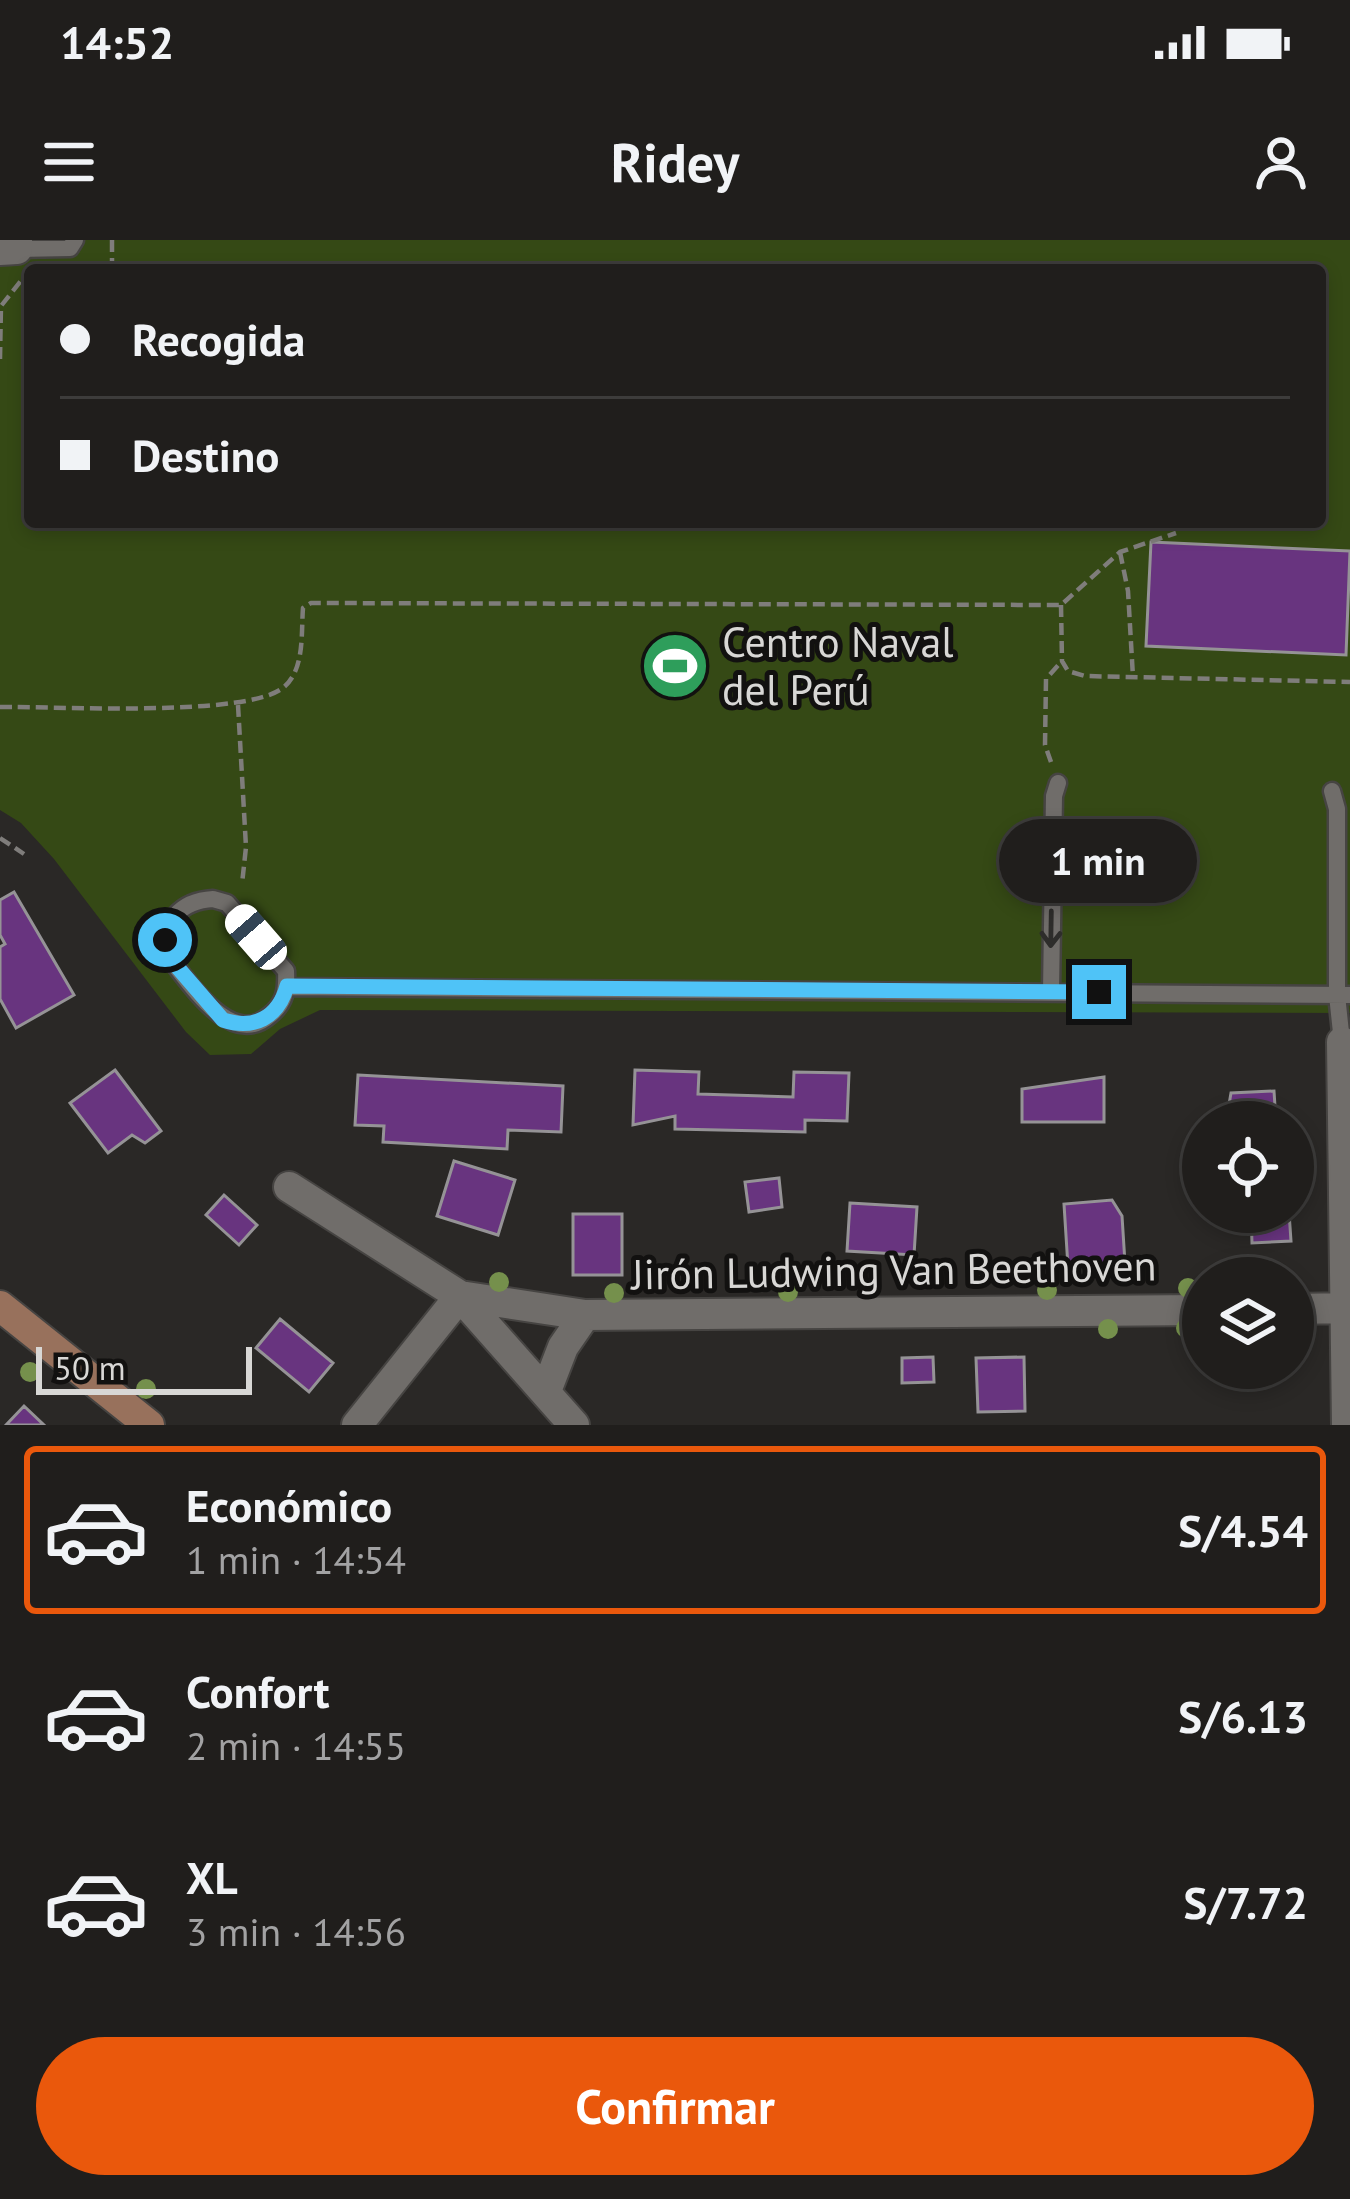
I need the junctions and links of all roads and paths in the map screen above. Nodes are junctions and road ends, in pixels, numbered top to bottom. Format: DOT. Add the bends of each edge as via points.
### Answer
graph roads {
  1 [pos="75,240"];
  2 [pos="16,254"];
  3 [pos="0,359"];
  4 [pos="1177,533"];
  5 [pos="1120,552"];
  6 [pos="1061,604"];
  7 [pos="1062,661"];
  8 [pos="1133,677"];
  9 [pos="1350,682"];
  10 [pos="238,705"];
  11 [pos="0,706"];
  12 [pos="1058,783"];
  13 [pos="1332,791"];
  14 [pos="0,838"];
  15 [pos="24,854"];
  16 [pos="1344,879"];
  17 [pos="227,903"];
  18 [pos="287,986"];
  19 [pos="1051,991"];
  20 [pos="1344,994"];
  21 [pos="1342,1042"];
  22 [pos="289,1186"];
  23 [pos="460,1296"];
  24 [pos="0,1306"];
  25 [pos="1348,1308"];
  26 [pos="1314,1309"];
  27 [pos="1182,1310"];
  28 [pos="585,1315"];
  29 [pos="546,1391"];
  30 [pos="148,1425"];
  31 [pos="357,1425"];
  32 [pos="574,1425"];
  33 [pos="1347,1425"];
  1 -- 2 [label="lane" via="70,248"];
  2 -- 3 [label="path" via="21,280 2,306"];
  4 -- 5 [label="path"];
  5 -- 6 [label="path"];
  5 -- 8 [label="path"];
  6 -- 7 [label="path"];
  6 -- 10 [label="path" via="310,603 298,665 284,688"];
  7 -- 8 [label="path" via="1085,676"];
  7 -- 12 [label="path" via="1046,679 1045,745"];
  8 -- 9 [label="path"];
  10 -- 11 [label="path"];
  10 -- 17 [label="path" via="247,847 244,880"];
  12 -- 19 [label="lane, one-way"];
  13 -- 16 [label="lane"];
  14 -- 15 [label="path"];
  16 -- 20 [label="lane"];
  17 -- 18 [label="lane" via="286,971"];
  17 -- 18 [label="lane" via="184,906 167,927 166,954 223,1020 236,1024 274,1013"];
  18 -- 19 [label="lane"];
  19 -- 20 [label="lane"];
  20 -- 21 [label="lane"];
  21 -- 25 [label="street"];
  22 -- 23 [label="street"];
  23 -- 28 [label="street, Jirón Ludwing Van Beethoven"];
  23 -- 29 [label="street"];
  23 -- 31 [label="street"];
  24 -- 30 [label="street"];
  25 -- 26 [label="street"];
  25 -- 33 [label="street"];
  27 -- 28 [label="street, Jirón Ludwing Van Beethoven"];
  28 -- 29 [label="street, Jirón Ludwing Van Beethoven"];
  29 -- 32 [label="street"];
}
